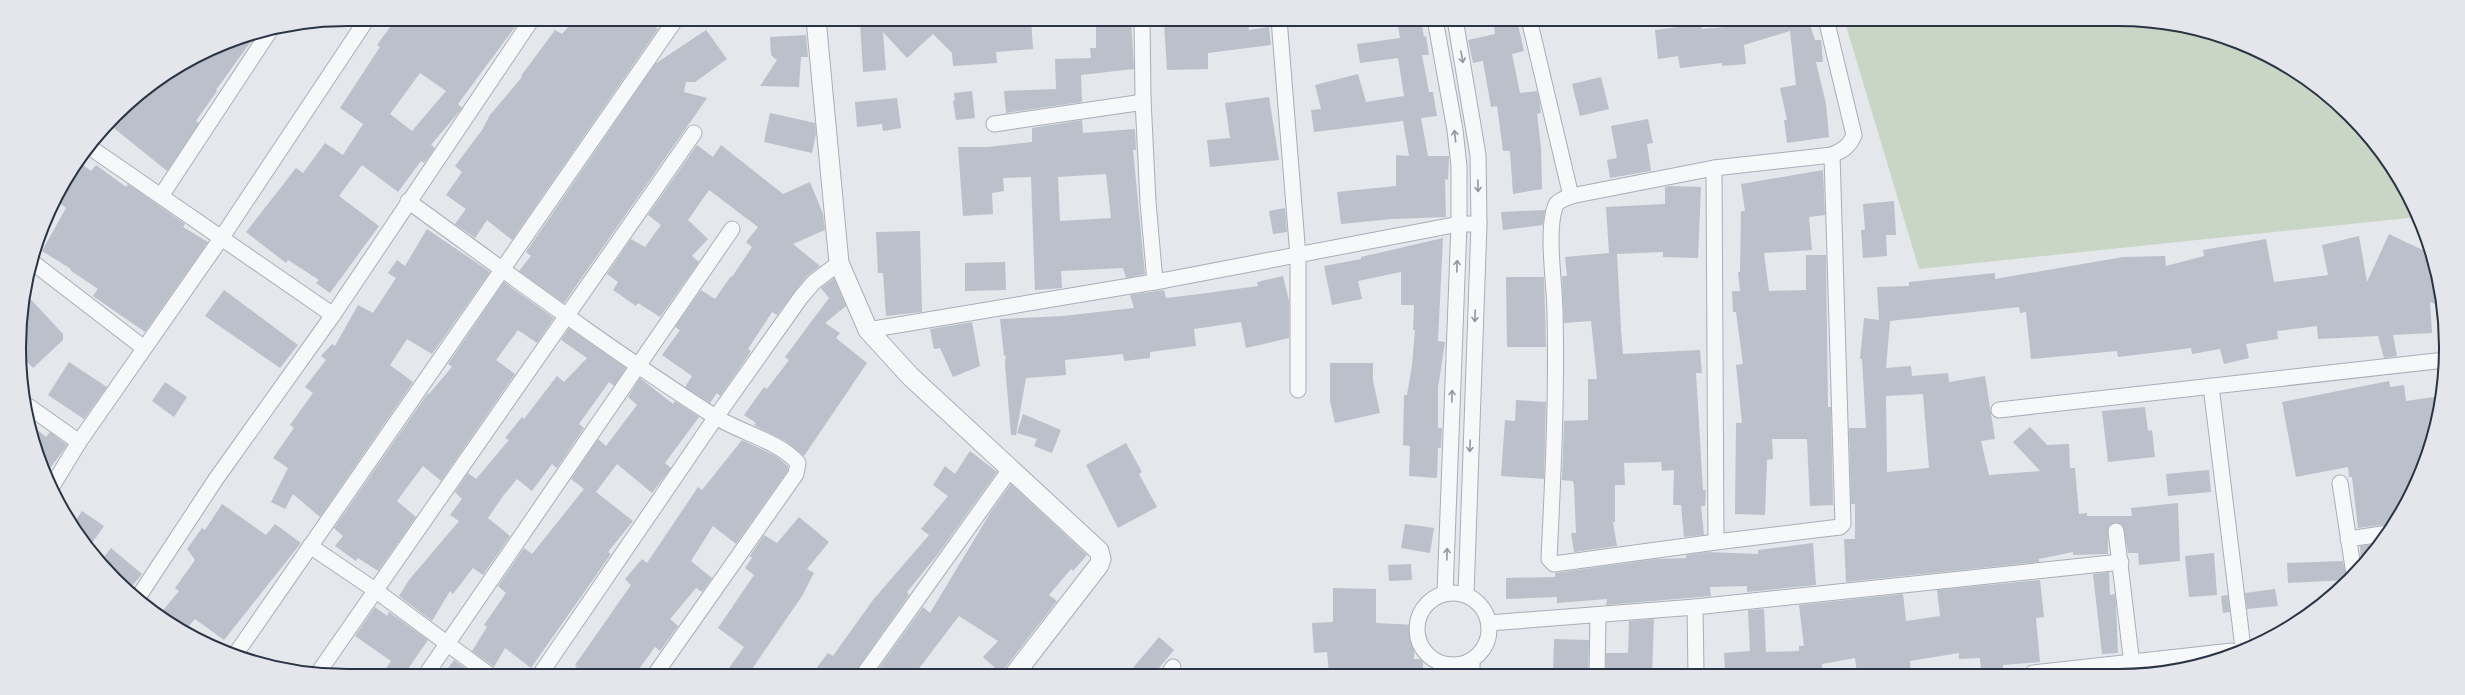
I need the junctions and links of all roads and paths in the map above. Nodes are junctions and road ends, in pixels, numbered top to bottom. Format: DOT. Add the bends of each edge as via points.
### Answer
graph roads {
  1 [pos="362,26"];
  2 [pos="527,26"];
  3 [pos="671,26"];
  4 [pos="817,26"];
  5 [pos="1142,26"];
  6 [pos="1280,26"];
  7 [pos="1436,26"];
  8 [pos="1456,26"];
  9 [pos="1531,26"];
  10 [pos="1828,26"];
  11 [pos="266,37"];
  12 [pos="1143,100"];
  13 [pos="994,124"];
  14 [pos="694,133"];
  15 [pos="94,150"];
  16 [pos="1832,155"];
  17 [pos="1714,168"];
  18 [pos="161,196"];
  19 [pos="1572,196"];
  20 [pos="408,201"];
  21 [pos="1459,224"];
  22 [pos="1478,224"];
  23 [pos="732,229"];
  24 [pos="222,237"];
  25 [pos="1298,256"];
  26 [pos="839,263"];
  27 [pos="37,265"];
  28 [pos="502,268"];
  29 [pos="1156,282"];
  30 [pos="333,315"];
  31 [pos="567,317"];
  32 [pos="868,330"];
  33 [pos="144,348"];
  34 [pos="2438,361"];
  35 [pos="640,364"];
  36 [pos="2211,386"];
  37 [pos="1298,390"];
  38 [pos="32,409"];
  39 [pos="1999,410"];
  40 [pos="716,417"];
  41 [pos="79,442"];
  42 [pos="1011,468"];
  43 [pos="55,481"];
  44 [pos="2340,483"];
  45 [pos="2116,531"];
  46 [pos="2379,534"];
  47 [pos="2348,539"];
  48 [pos="1716,542"];
  49 [pos="310,546"];
  50 [pos="2121,562"];
  51 [pos="2353,566"];
  52 [pos="374,590"];
  53 [pos="141,593"];
  54 [pos="1445,593"];
  55 [pos="1466,595"];
  56 [pos="1695,607"];
  57 [pos="1598,616"];
  58 [pos="1489,623"];
  59 [pos="447,644"];
  60 [pos="2243,644"];
  61 [pos="238,650"];
  62 [pos="2214,654"];
  63 [pos="1472,667"];
  64 [pos="322,668"];
  65 [pos="2132,668"];
  66 [pos="430,669"];
  67 [pos="481,669"];
  68 [pos="544,669"];
  69 [pos="659,669"];
  70 [pos="867,669"];
  71 [pos="1019,669"];
  72 [pos="1453,669"];
  73 [pos="1461,669"];
  74 [pos="1597,669"];
  75 [pos="1696,669"];
  76 [pos="2112,669"];
  1 -- 24 [label="street"];
  2 -- 20 [label="street"];
  3 -- 28 [label="street"];
  4 -- 26 [label="street"];
  5 -- 12 [label="street"];
  6 -- 25 [label="street"];
  21 -- 7 [label="street, one-way" via="1458,166 1454,130"];
  8 -- 22 [label="street, one-way" via="1478,155"];
  9 -- 19 [label="street"];
  10 -- 16 [label="street" via="1854,135 1850,145"];
  11 -- 18 [label="street"];
  12 -- 13 [label="street" via="1137,103"];
  12 -- 29 [label="street" via="1148,202"];
  14 -- 31 [label="street"];
  15 -- 18 [label="street"];
  16 -- 17 [label="street"];
  16 -- 48 [label="street" via="1843,524 1840,527"];
  17 -- 19 [label="street"];
  17 -- 48 [label="street"];
  18 -- 24 [label="street"];
  19 -- 48 [label="street" via="1560,200 1555,206 1551,230 1555,380 1549,559 1554,564"];
  20 -- 28 [label="street"];
  20 -- 30 [label="street"];
  21 -- 22 [label="street"];
  21 -- 25 [label="street"];
  54 -- 21 [label="street, one-way"];
  22 -- 55 [label="street, one-way"];
  23 -- 35 [label="street"];
  24 -- 30 [label="street"];
  24 -- 33 [label="street"];
  25 -- 29 [label="street"];
  25 -- 37 [label="street"];
  26 -- 32 [label="street"];
  26 -- 40 [label="street" via="823,273 805,292"];
  27 -- 33 [label="street"];
  28 -- 31 [label="street"];
  28 -- 49 [label="street"];
  29 -- 32 [label="street"];
  30 -- 53 [label="street" via="216,479"];
  31 -- 35 [label="street"];
  31 -- 52 [label="street"];
  32 -- 42 [label="street" via="910,376"];
  33 -- 41 [label="street"];
  34 -- 36 [label="street"];
  35 -- 40 [label="street"];
  35 -- 59 [label="street"];
  36 -- 39 [label="street"];
  36 -- 60 [label="street"];
  38 -- 41 [label="street"];
  40 -- 68 [label="street"];
  40 -- 69 [label="street" via="794,458 799,467"];
  41 -- 43 [label="street"];
  42 -- 70 [label="street"];
  42 -- 71 [label="street" via="1099,551 1101,559"];
  44 -- 47 [label="street"];
  45 -- 50 [label="street"];
  46 -- 47 [label="street"];
  47 -- 51 [label="street"];
  49 -- 52 [label="street"];
  49 -- 61 [label="street"];
  50 -- 56 [label="street"];
  50 -- 65 [label="street"];
  52 -- 59 [label="street"];
  52 -- 64 [label="street"];
  54 -- 55 [label="street"];
  54 -- 72 [label="street" via="1431,599 1421,611 1417,626 1418,641 1427,654"];
  55 -- 58 [label="street" via="1477,601 1485,611"];
  56 -- 57 [label="street"];
  56 -- 75 [label="street"];
  57 -- 58 [label="street"];
  57 -- 74 [label="street"];
  58 -- 63 [label="street" via="1489,637"];
  59 -- 66 [label="street"];
  59 -- 67 [label="street"];
  62 -- 65 [label="street"];
  63 -- 73 [label="street"];
  65 -- 76 [label="street"];
}
